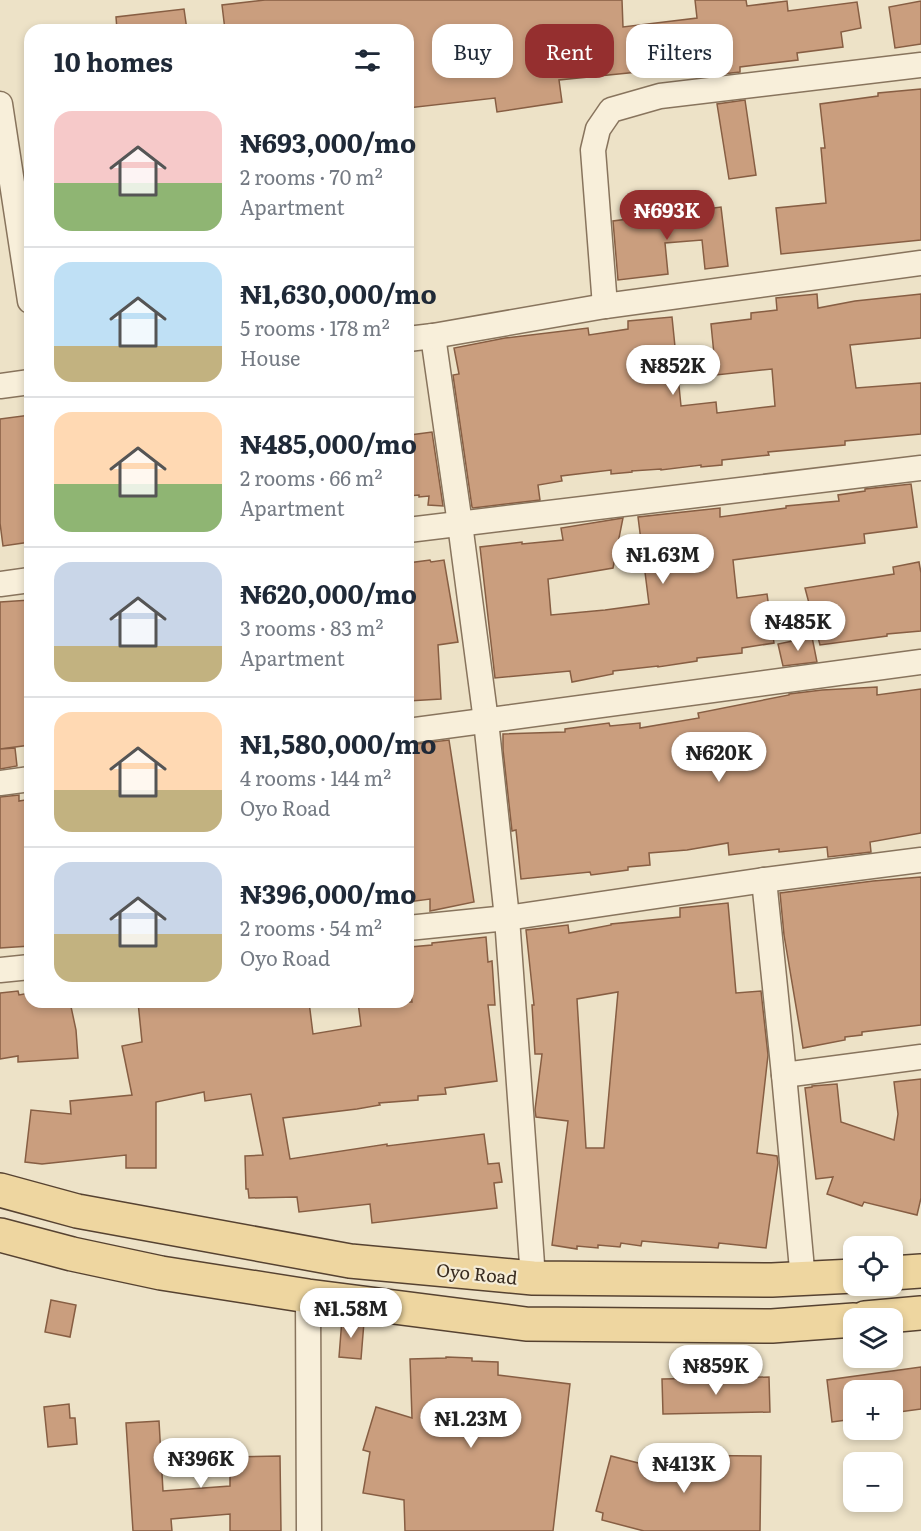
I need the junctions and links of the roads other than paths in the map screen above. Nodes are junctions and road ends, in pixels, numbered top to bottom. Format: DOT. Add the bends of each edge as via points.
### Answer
graph roads {
  1 [pos="921,65"];
  2 [pos="0,104"];
  3 [pos="7,189"];
  4 [pos="921,263"];
  5 [pos="24,272"];
  6 [pos="605,306"];
  7 [pos="433,336"];
  8 [pos="414,338"];
  9 [pos="24,383"];
  10 [pos="0,386"];
  11 [pos="921,468"];
  12 [pos="460,524"];
  13 [pos="414,529"];
  14 [pos="24,581"];
  15 [pos="0,584"];
  16 [pos="921,662"];
  17 [pos="486,721"];
  18 [pos="414,730"];
  19 [pos="24,780"];
  20 [pos="0,783"];
  21 [pos="921,860"];
  22 [pos="764,880"];
  23 [pos="507,918"];
  24 [pos="414,927"];
  25 [pos="24,968"];
  26 [pos="0,970"];
  27 [pos="921,1057"];
  28 [pos="784,1075"];
  29 [pos="0,1190"];
  30 [pos="0,1235"];
  31 [pos="921,1271"];
  32 [pos="903,1272"];
  33 [pos="843,1277"];
  34 [pos="533,1278"];
  35 [pos="803,1280"];
  36 [pos="308,1296"];
  37 [pos="921,1313"];
  38 [pos="903,1315"];
  39 [pos="843,1321"];
  40 [pos="309,1531"];
  1 -- 6 [label="street" via="660,96 611,110 598,129 593,150"];
  2 -- 3 [label="street"];
  3 -- 5 [label="street"];
  4 -- 6 [label="street"];
  6 -- 7 [label="street"];
  7 -- 8 [label="street"];
  7 -- 12 [label="street"];
  9 -- 10 [label="street"];
  11 -- 12 [label="street"];
  12 -- 13 [label="street"];
  12 -- 17 [label="street"];
  14 -- 15 [label="street"];
  16 -- 17 [label="street"];
  17 -- 18 [label="street"];
  17 -- 23 [label="street"];
  19 -- 20 [label="street"];
  21 -- 22 [label="street"];
  22 -- 23 [label="street"];
  22 -- 28 [label="street"];
  23 -- 24 [label="street"];
  23 -- 34 [label="street"];
  25 -- 26 [label="street"];
  27 -- 28 [label="street"];
  28 -- 35 [label="street"];
  29 -- 34 [label="main road, Oyo Road" via="77,1211 350,1261"];
  30 -- 36 [label="main road" via="161,1273"];
  31 -- 32 [label="main road"];
  33 -- 35 [label="main road, Oyo Road"];
  34 -- 35 [label="main road, Oyo Road"];
  36 -- 39 [label="main road" via="526,1324 772,1326"];
  36 -- 40 [label="street"];
  37 -- 38 [label="main road"];
}
